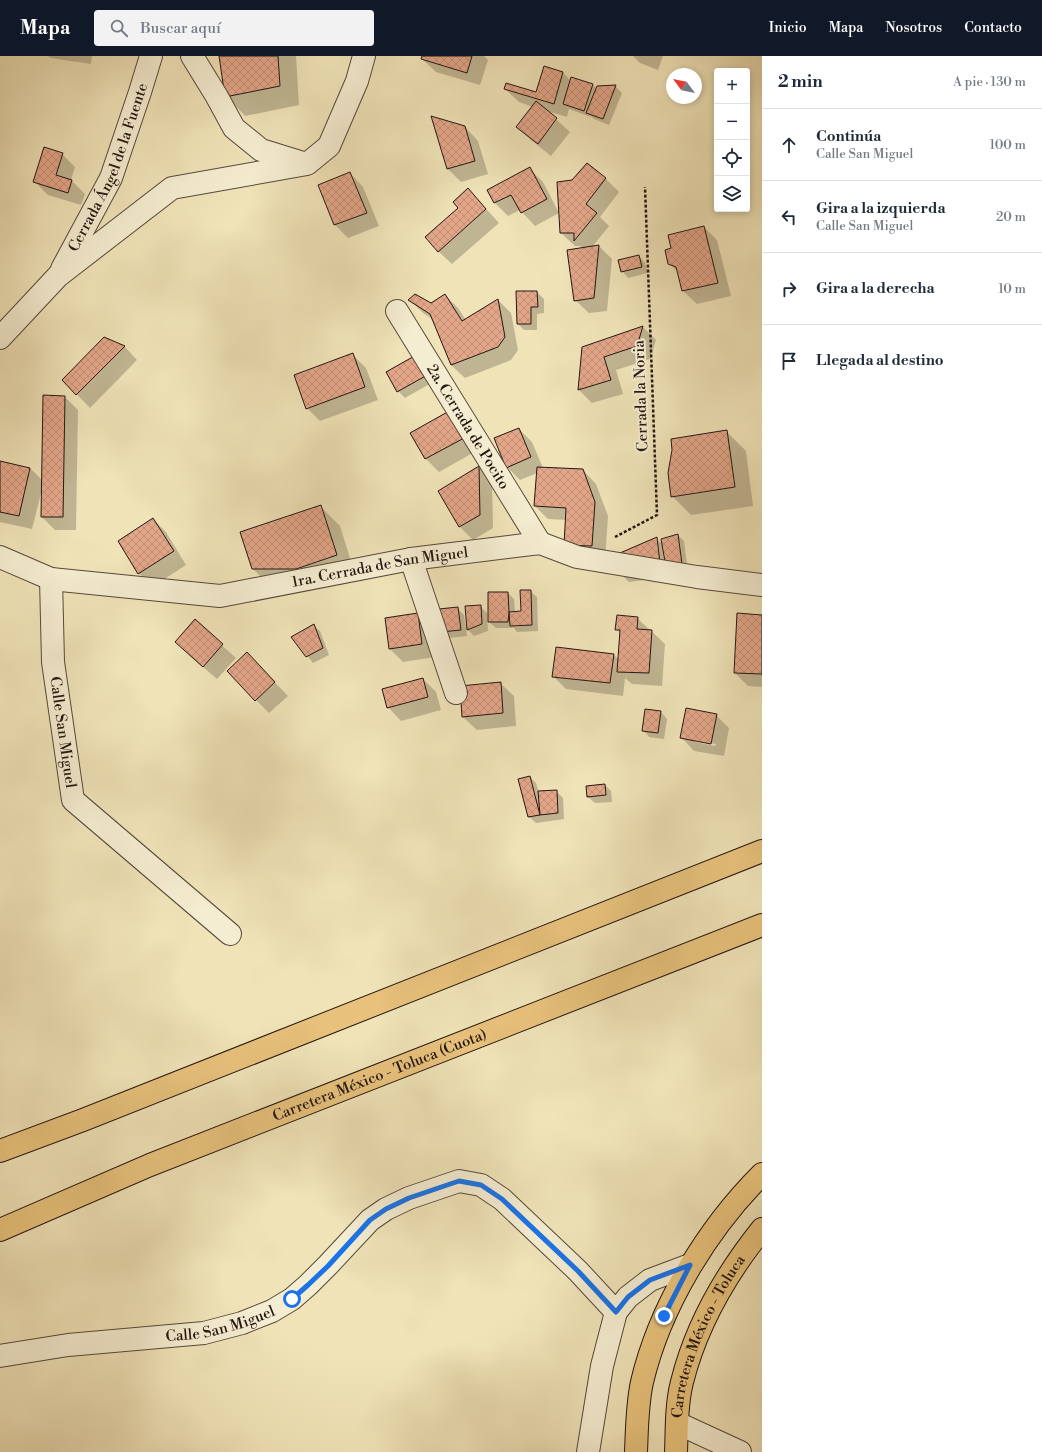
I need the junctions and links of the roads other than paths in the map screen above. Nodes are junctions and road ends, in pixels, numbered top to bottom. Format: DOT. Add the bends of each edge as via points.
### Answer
graph roads {
  1 [pos="150,56"];
  2 [pos="192,56"];
  3 [pos="364,56"];
  4 [pos="307,164"];
  5 [pos="58,276"];
  6 [pos="397,311"];
  7 [pos="0,338"];
  8 [pos="540,543"];
  9 [pos="0,557"];
  10 [pos="411,559"];
  11 [pos="52,579"];
  12 [pos="762,585"];
  13 [pos="456,693"];
  14 [pos="762,851"];
  15 [pos="762,925"];
  16 [pos="230,934"];
  17 [pos="0,1151"];
  18 [pos="762,1174"];
  19 [pos="762,1229"];
  20 [pos="0,1230"];
  21 [pos="690,1265"];
  22 [pos="616,1312"];
  23 [pos="0,1356"];
  24 [pos="677,1423"];
  25 [pos="588,1452"];
  26 [pos="636,1452"];
  27 [pos="676,1452"];
  28 [pos="740,1452"];
  1 -- 5 [label="street, Cerrada Ángel de la Fuente" via="111,178"];
  2 -- 4 [label="street" via="234,128 261,150"];
  3 -- 4 [label="street, Cerrada Ángel de la Fuente" via="357,81 329,146"];
  4 -- 5 [label="street, Cerrada Ángel de la Fuente" via="172,188"];
  5 -- 7 [label="street, Cerrada Ángel de la Fuente"];
  6 -- 8 [label="street, 2a. Cerrada de Pocito"];
  8 -- 10 [label="street, 1ra. Cerrada de San Miguel"];
  8 -- 12 [label="street, 1ra. Cerrada de San Miguel" via="577,557"];
  9 -- 11 [label="street, 1ra. Cerrada de San Miguel"];
  10 -- 11 [label="street, 1ra. Cerrada de San Miguel" via="220,596"];
  10 -- 13 [label="street"];
  11 -- 16 [label="street, Calle San Miguel" via="53,662 73,800"];
  14 -- 17 [label="main road"];
  15 -- 20 [label="main road, Carretera México - Toluca (Cuota)" via="164,1159"];
  18 -- 21 [label="main road" via="744,1192"];
  19 -- 24 [label="main road, Carretera México - Toluca" via="745,1250 710,1307 696,1338 682,1382"];
  21 -- 22 [label="street" via="650,1280 628,1297"];
  21 -- 26 [label="main road" via="664,1316 647,1366 642,1384"];
  22 -- 23 [label="street, Calle San Miguel" via="578,1271 502,1199 481,1185 459,1181 409,1198 386,1209 370,1220 292,1299 272,1311 242,1323 204,1333 68,1345"];
  22 -- 25 [label="street" via="602,1366"];
  24 -- 27 [label="main road, Carretera México - Toluca"];
  24 -- 28 [label="street"];
}
